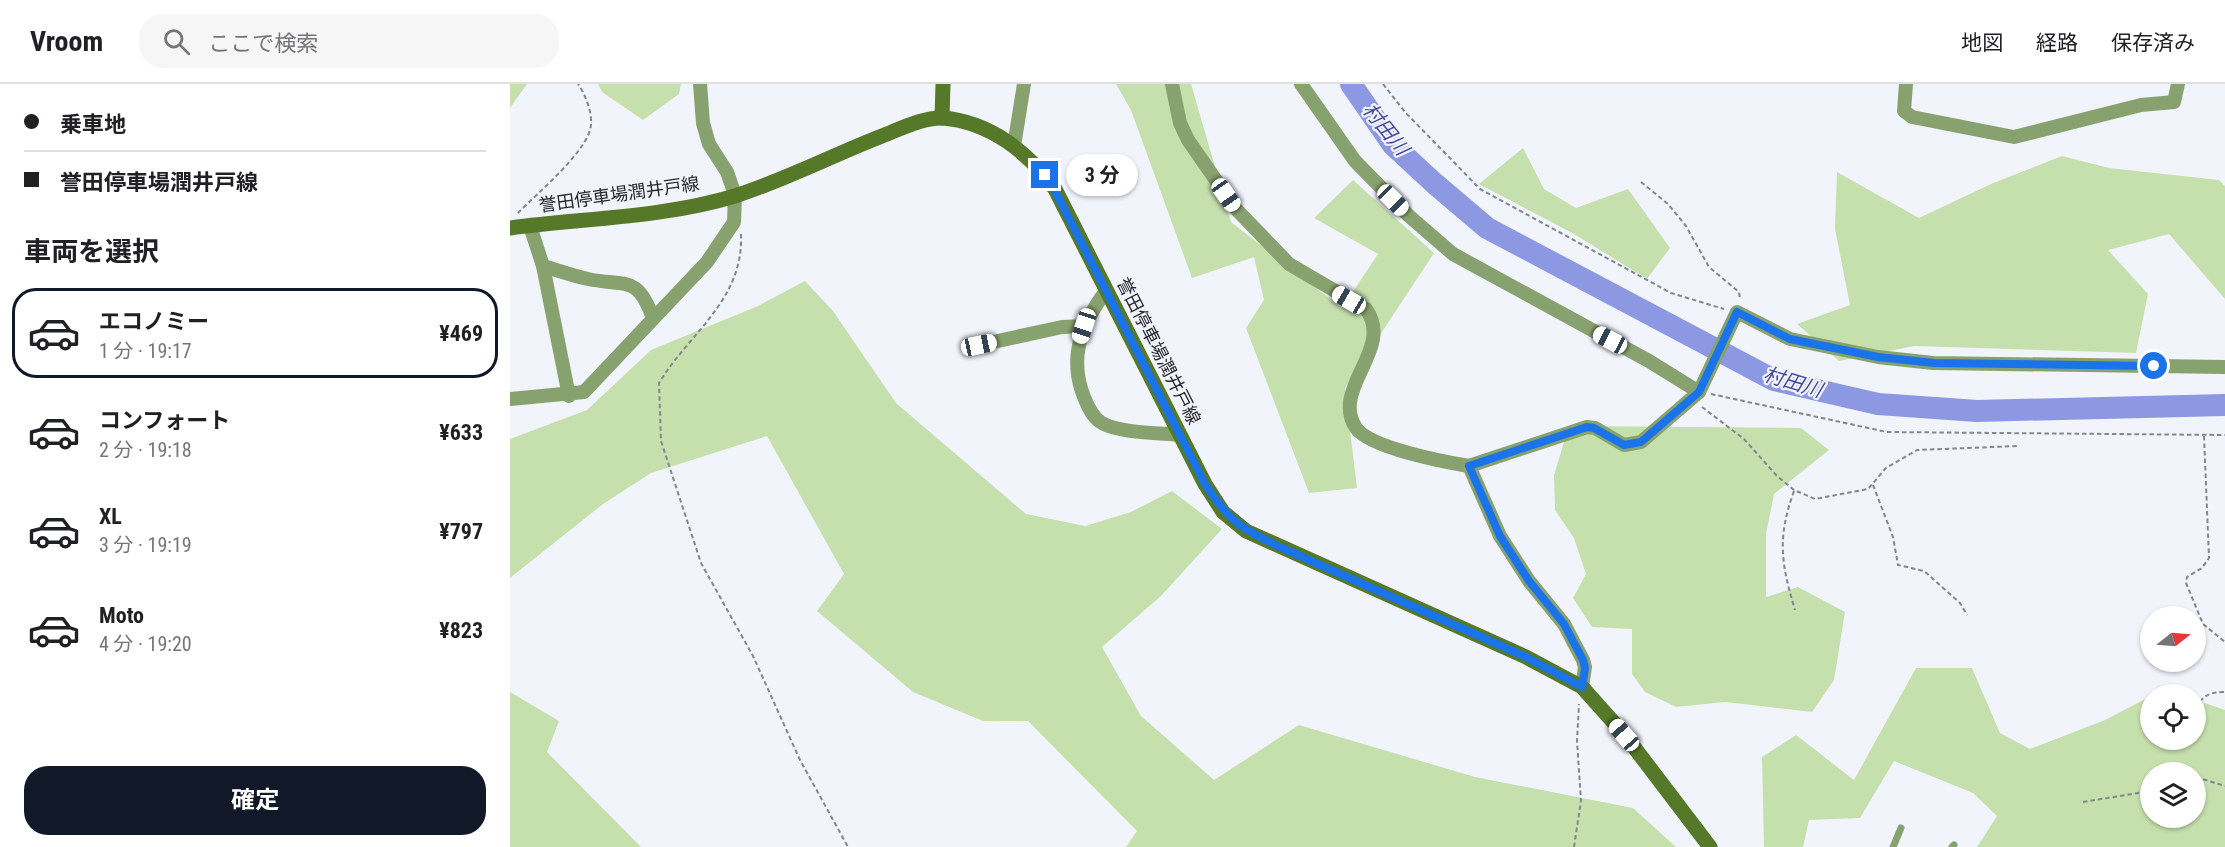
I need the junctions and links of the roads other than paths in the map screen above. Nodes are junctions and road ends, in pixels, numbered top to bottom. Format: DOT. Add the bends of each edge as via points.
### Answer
graph roads {
  1 [pos="700,84"];
  2 [pos="943,84"];
  3 [pos="1024,84"];
  4 [pos="1172,84"];
  5 [pos="1301,84"];
  6 [pos="1906,84"];
  7 [pos="2178,84"];
  8 [pos="942,118"];
  9 [pos="1014,146"];
  10 [pos="735,195"];
  11 [pos="530,226"];
  12 [pos="510,228"];
  13 [pos="543,266"];
  14 [pos="1106,291"];
  15 [pos="653,318"];
  16 [pos="1084,326"];
  17 [pos="979,345"];
  18 [pos="2225,367"];
  19 [pos="569,396"];
  20 [pos="1695,397"];
  21 [pos="510,399"];
  22 [pos="1180,435"];
  23 [pos="1469,466"];
  24 [pos="1582,687"];
  25 [pos="1901,828"];
  26 [pos="1710,847"];
  27 [pos="1893,847"];
  1 -- 10 [label="street" via="709,144 727,172"];
  2 -- 8 [label="main road"];
  3 -- 9 [label="street"];
  4 -- 23 [label="street" via="1180,123 1188,140 1236,209 1289,264 1366,309 1371,316 1374,340 1351,402 1356,428 1404,452"];
  5 -- 20 [label="street" via="1355,160 1453,254 1648,361"];
  6 -- 7 [label="street" via="1904,111 1912,117 2014,137 2141,105 2168,104 2174,102"];
  8 -- 9 [label="main road, 誉田停車場潤井戸線" via="988,131"];
  8 -- 10 [label="main road, 誉田停車場潤井戸線" via="898,129"];
  9 -- 14 [label="main road, 誉田停車場潤井戸線" via="1054,189"];
  10 -- 11 [label="main road, 誉田停車場潤井戸線" via="663,211"];
  10 -- 15 [label="street" via="734,222 707,262"];
  11 -- 12 [label="main road, 誉田停車場潤井戸線"];
  11 -- 13 [label="street"];
  13 -- 15 [label="street" via="588,280 636,287 645,297"];
  13 -- 19 [label="street"];
  14 -- 16 [label="street"];
  14 -- 22 [label="main road, 誉田停車場潤井戸線"];
  15 -- 19 [label="street" via="584,392"];
  16 -- 17 [label="street"];
  16 -- 22 [label="street" via="1077,370 1080,387 1094,415 1102,423 1118,428"];
  18 -- 20 [label="street" via="1934,363 1878,357 1790,339 1737,312"];
  19 -- 21 [label="street"];
  20 -- 23 [label="street" via="1647,438 1629,446 1587,427"];
  22 -- 24 [label="main road, 誉田停車場潤井戸線" via="1223,512 1246,531 1526,657"];
  23 -- 24 [label="street" via="1500,536 1529,581 1564,624 1583,660"];
  24 -- 26 [label="main road, 誉田停車場潤井戸線" via="1639,753"];
  25 -- 27 [label="lane"];
}
